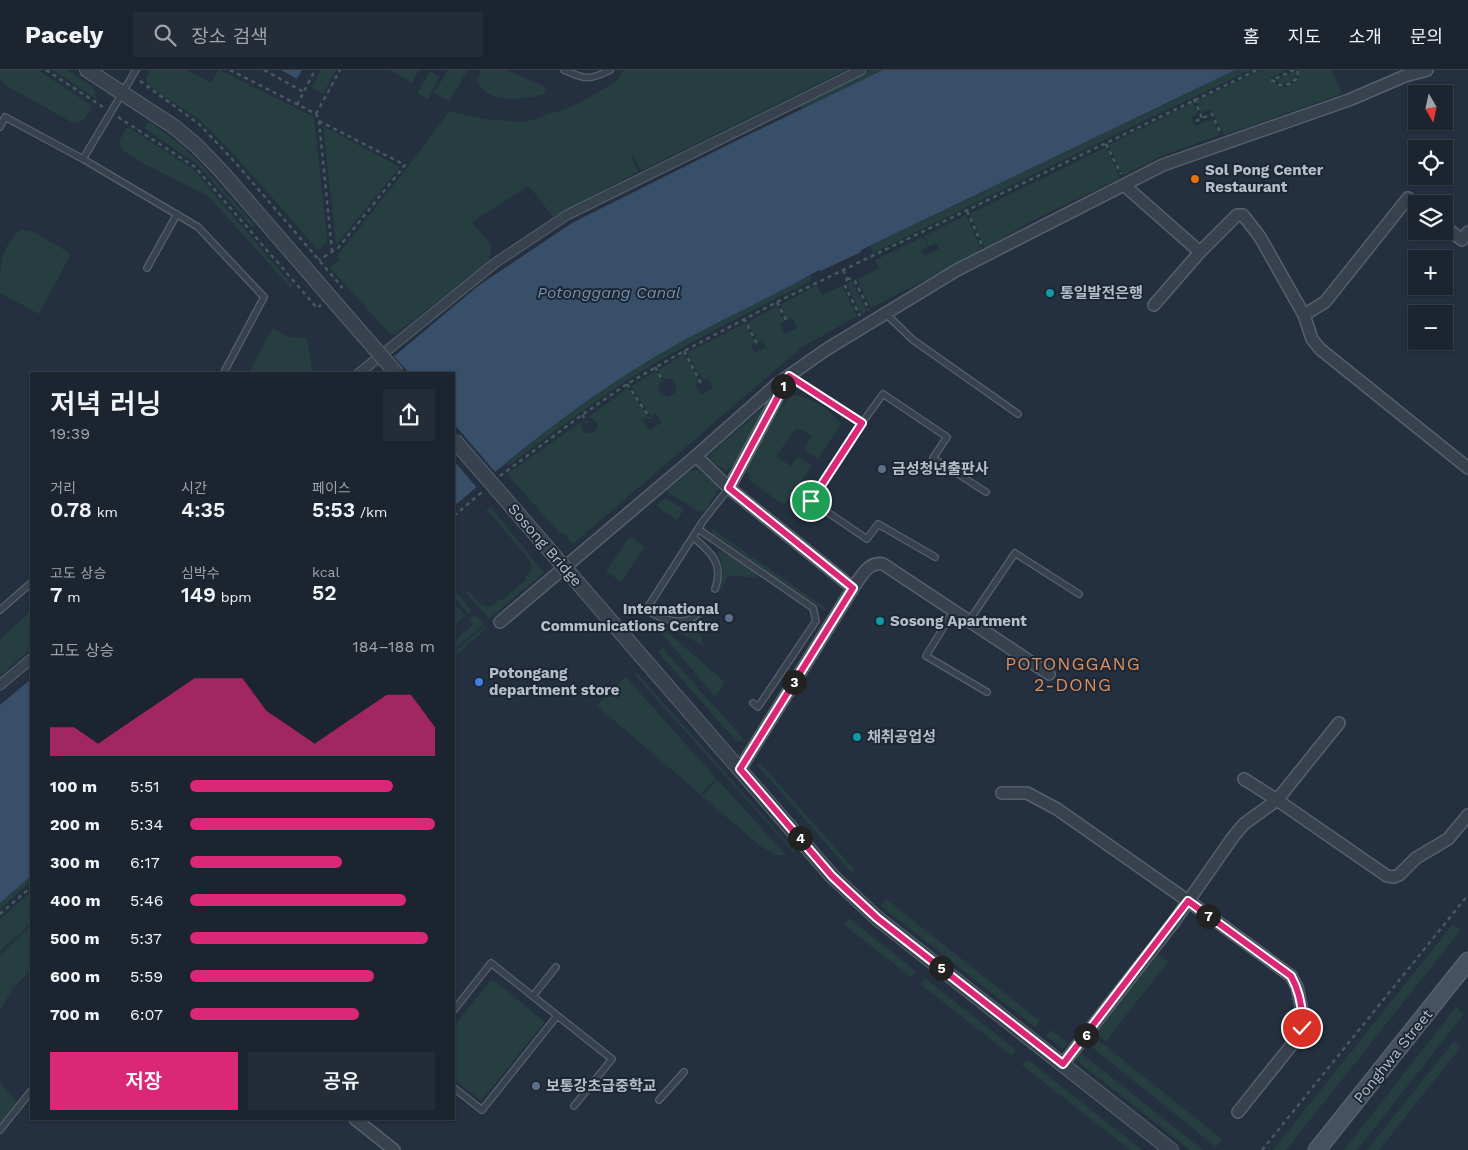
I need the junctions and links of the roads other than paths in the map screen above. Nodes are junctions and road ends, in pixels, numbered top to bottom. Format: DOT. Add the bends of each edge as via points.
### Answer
graph roads {
  1 [pos="88,70"];
  2 [pos="136,70"];
  3 [pos="564,70"];
  4 [pos="610,70"];
  5 [pos="861,70"];
  6 [pos="1427,70"];
  7 [pos="1403,73"];
  8 [pos="123,94"];
  9 [pos="0,126"];
  10 [pos="83,160"];
  11 [pos="1125,186"];
  12 [pos="1408,198"];
  13 [pos="177,214"];
  14 [pos="1468,232"];
  15 [pos="1453,233"];
  16 [pos="1200,252"];
  17 [pos="147,268"];
  18 [pos="1154,305"];
  19 [pos="885,313"];
  20 [pos="1304,315"];
  21 [pos="224,372"];
  22 [pos="360,372"];
  23 [pos="394,372"];
  24 [pos="789,376"];
  25 [pos="1018,414"];
  26 [pos="862,423"];
  27 [pos="455,441"];
  28 [pos="696,456"];
  29 [pos="1468,468"];
  30 [pos="729,488"];
  31 [pos="986,492"];
  32 [pos="698,529"];
  33 [pos="693,537"];
  34 [pos="935,557"];
  35 [pos="30,584"];
  36 [pos="853,588"];
  37 [pos="714,589"];
  38 [pos="1079,594"];
  39 [pos="0,610"];
  40 [pos="954,610"];
  41 [pos="700,611"];
  42 [pos="969,621"];
  43 [pos="500,622"];
  44 [pos="30,660"];
  45 [pos="1049,674"];
  46 [pos="0,685"];
  47 [pos="987,692"];
  48 [pos="753,703"];
  49 [pos="1339,723"];
  50 [pos="740,769"];
  51 [pos="1244,779"];
  52 [pos="1002,793"];
  53 [pos="1277,800"];
  54 [pos="1468,815"];
  55 [pos="1188,901"];
  56 [pos="1468,961"];
  57 [pos="556,966"];
  58 [pos="532,996"];
  59 [pos="455,1009"];
  60 [pos="557,1016"];
  61 [pos="1063,1064"];
  62 [pos="684,1072"];
  63 [pos="455,1089"];
  64 [pos="30,1092"];
  65 [pos="659,1100"];
  66 [pos="574,1106"];
  67 [pos="1238,1112"];
  68 [pos="356,1120"];
  69 [pos="0,1130"];
  70 [pos="394,1150"];
  71 [pos="1170,1150"];
  72 [pos="1317,1150"];
  1 -- 8 [label="street"];
  2 -- 8 [label="lane"];
  3 -- 4 [label="lane" via="582,78"];
  5 -- 22 [label="street" via="567,215 495,262"];
  6 -- 7 [label="street"];
  7 -- 11 [label="street" via="1349,100 1163,165"];
  8 -- 10 [label="lane"];
  8 -- 23 [label="street, bridge" via="196,145"];
  9 -- 10 [label="lane" via="6,117"];
  10 -- 13 [label="lane"];
  11 -- 16 [label="street"];
  11 -- 19 [label="street" via="957,270"];
  12 -- 20 [label="street" via="1324,302"];
  13 -- 17 [label="lane"];
  13 -- 21 [label="lane" via="198,227 264,297"];
  14 -- 15 [label="street" via="1462,240"];
  16 -- 18 [label="street"];
  16 -- 20 [label="street" via="1237,215 1243,214 1260,237"];
  19 -- 24 [label="street" via="826,348"];
  19 -- 25 [label="lane" via="913,340"];
  20 -- 29 [label="street" via="1312,339 1320,349"];
  24 -- 26 [label="lane"];
  24 -- 28 [label="street"];
  24 -- 30 [label="street"];
  26 -- 31 [label="lane" via="883,394 947,437 933,458"];
  26 -- 34 [label="lane" via="811,501 867,539 878,524"];
  27 -- 50 [label="street, Sosong Bridge, bridge"];
  28 -- 30 [label="street"];
  28 -- 43 [label="street"];
  30 -- 32 [label="lane"];
  30 -- 36 [label="street"];
  32 -- 33 [label="lane"];
  32 -- 48 [label="lane" via="813,608 816,621 758,707"];
  33 -- 37 [label="lane" via="713,556 718,568 719,578"];
  33 -- 41 [label="lane" via="646,610 663,618 682,620 691,619"];
  35 -- 39 [label="lane"];
  36 -- 40 [label="street" via="869,567 883,564"];
  36 -- 50 [label="street"];
  38 -- 42 [label="lane" via="1015,553"];
  40 -- 42 [label="street"];
  40 -- 47 [label="lane" via="926,656"];
  42 -- 45 [label="street"];
  44 -- 46 [label="street"];
  49 -- 53 [label="street"];
  50 -- 61 [label="street, Sosong Bridge" via="832,876 877,918"];
  51 -- 53 [label="street"];
  52 -- 55 [label="street" via="1026,793 1057,809"];
  53 -- 54 [label="street" via="1387,876 1394,877 1416,858 1448,839"];
  53 -- 55 [label="street" via="1244,824"];
  55 -- 61 [label="street"];
  55 -- 67 [label="street" via="1291,976 1297,987 1303,1015 1302,1028"];
  56 -- 72 [label="main road, Ponghwa Street"];
  57 -- 58 [label="lane"];
  58 -- 59 [label="lane" via="491,963"];
  58 -- 60 [label="lane"];
  60 -- 63 [label="lane" via="482,1110"];
  60 -- 66 [label="lane" via="612,1059"];
  61 -- 71 [label="street, Sosong Bridge"];
  62 -- 65 [label="lane"];
  64 -- 69 [label="lane"];
  68 -- 70 [label="street"];
}
